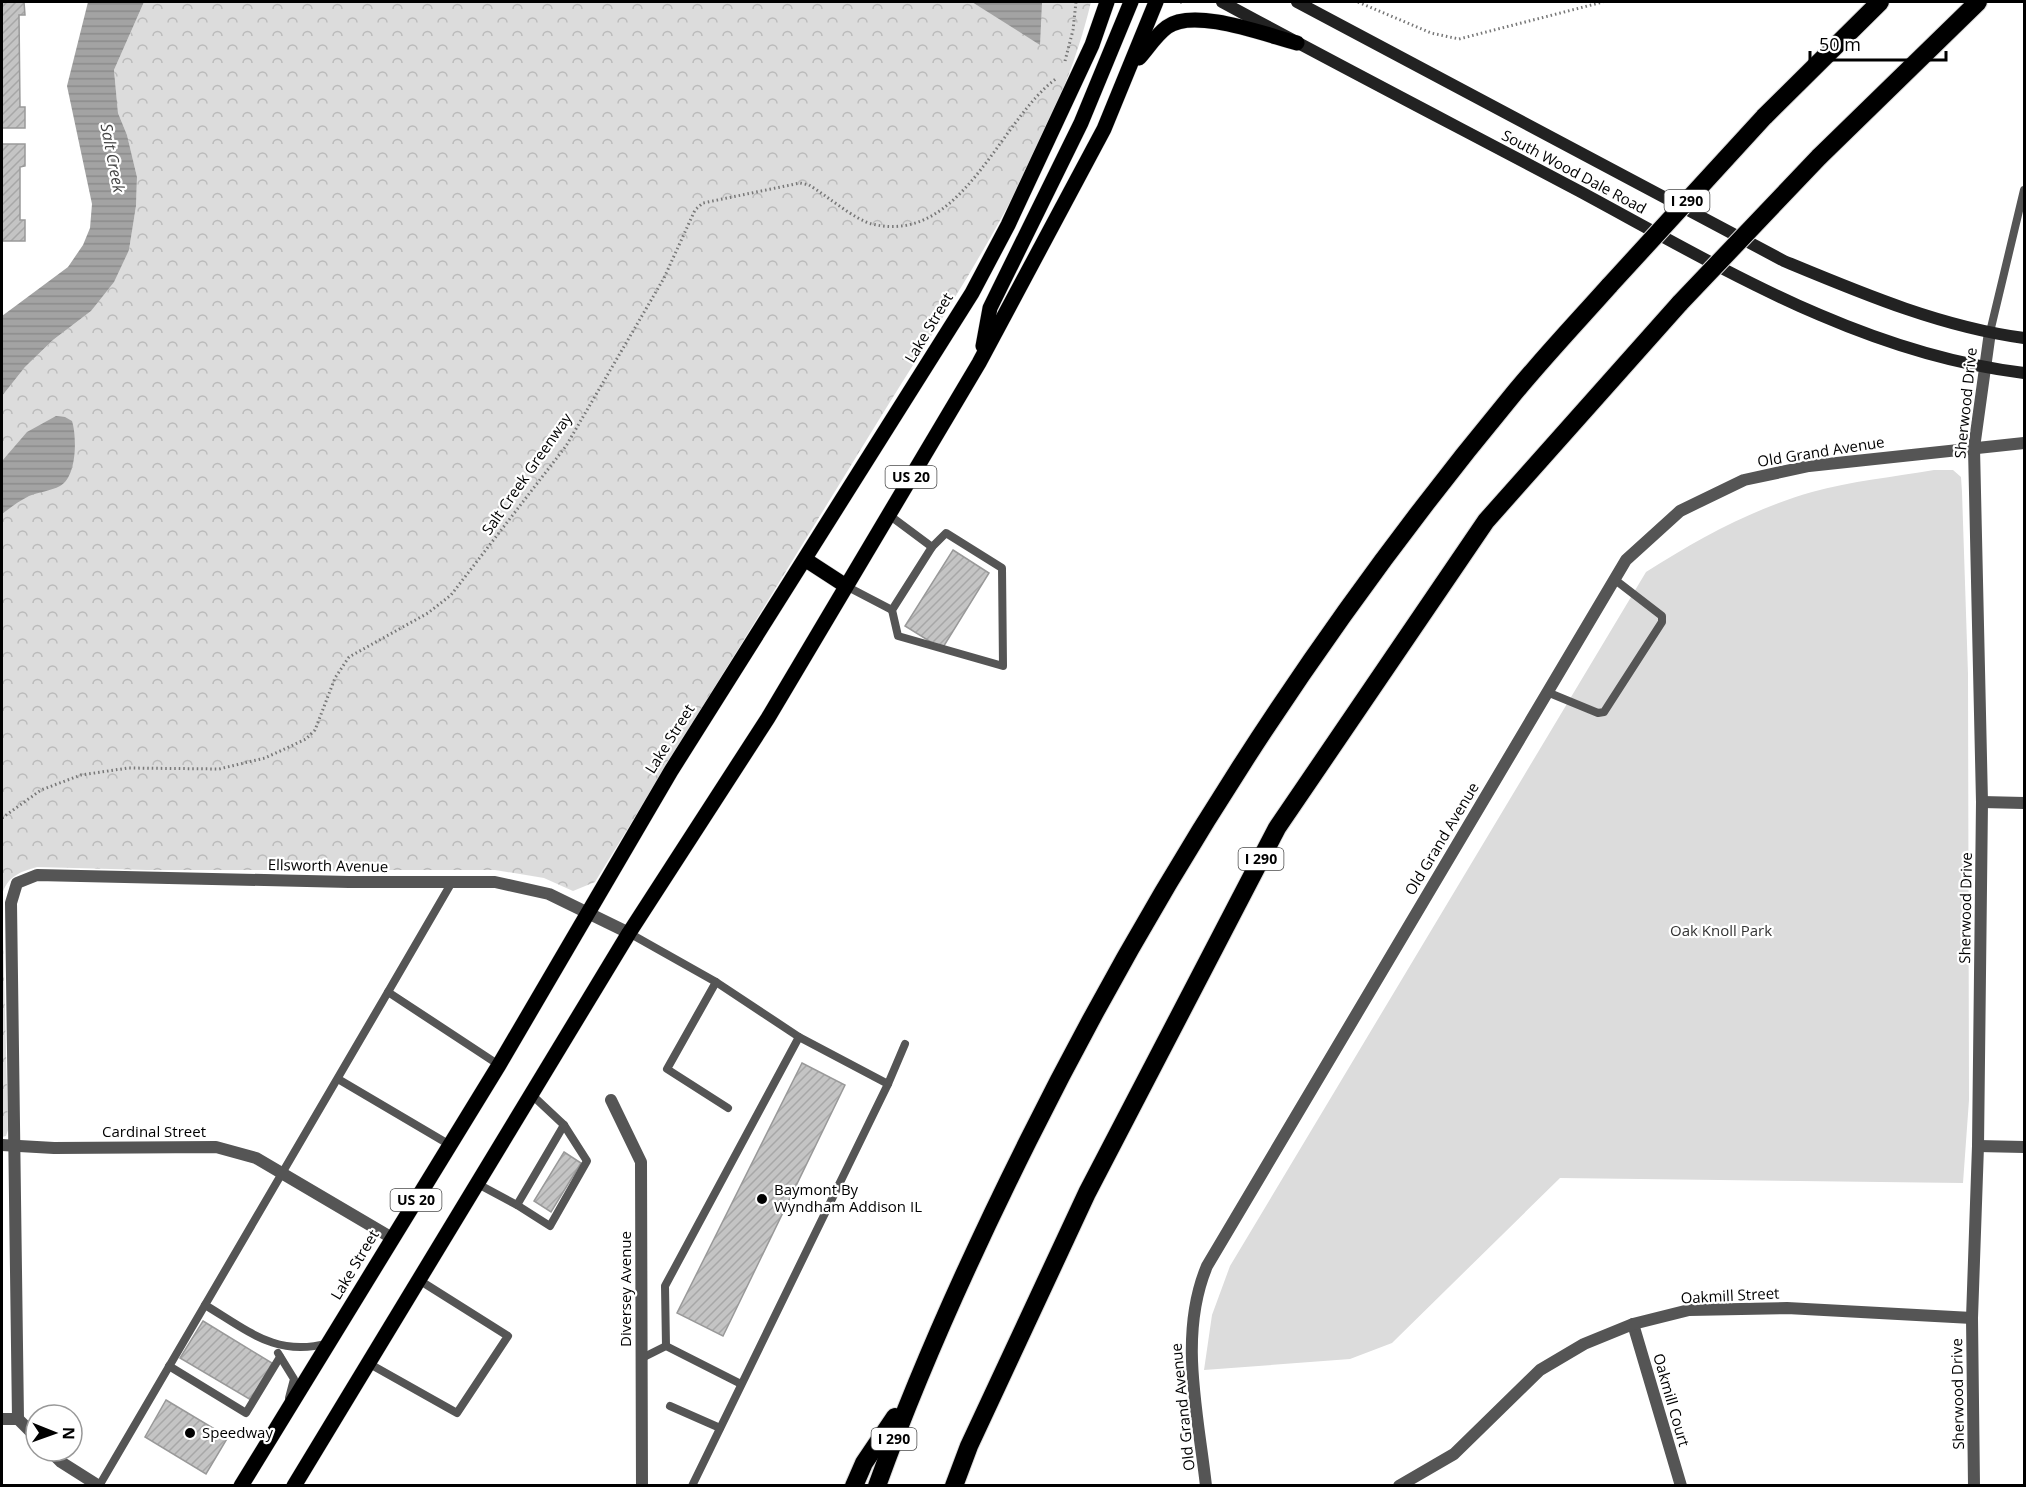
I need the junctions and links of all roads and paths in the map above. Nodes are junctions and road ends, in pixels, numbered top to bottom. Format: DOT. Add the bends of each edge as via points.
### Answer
graph roads {
  1 [pos="1076,2"];
  2 [pos="1107,2"];
  3 [pos="1131,2"];
  4 [pos="1156,2"];
  5 [pos="1222,2"];
  6 [pos="1297,2"];
  7 [pos="1358,2"];
  8 [pos="1603,2"];
  9 [pos="1880,2"];
  10 [pos="1978,2"];
  11 [pos="1297,43"];
  12 [pos="1064,65"];
  13 [pos="1131,67"];
  14 [pos="1060,74"];
  15 [pos="2025,190"];
  16 [pos="1990,332"];
  17 [pos="2025,338"];
  18 [pos="979,363"];
  19 [pos="1984,369"];
  20 [pos="2025,373"];
  21 [pos="2025,443"];
  22 [pos="1974,448"];
  23 [pos="889,515"];
  24 [pos="932,547"];
  25 [pos="806,560"];
  26 [pos="1614,579"];
  27 [pos="846,586"];
  28 [pos="892,610"];
  29 [pos="1546,692"];
  30 [pos="1982,802"];
  31 [pos="2025,803"];
  32 [pos="2,818"];
  33 [pos="452,882"];
  34 [pos="589,913"];
  35 [pos="630,933"];
  36 [pos="716,982"];
  37 [pos="388,992"];
  38 [pos="799,1037"];
  39 [pos="905,1044"];
  40 [pos="499,1065"];
  41 [pos="338,1079"];
  42 [pos="888,1084"];
  43 [pos="532,1095"];
  44 [pos="611,1100"];
  45 [pos="728,1108"];
  46 [pos="564,1125"];
  47 [pos="8,1145"];
  48 [pos="450,1145"];
  49 [pos="1978,1146"];
  50 [pos="2025,1147"];
  51 [pos="283,1174"];
  52 [pos="476,1183"];
  53 [pos="517,1205"];
  54 [pos="392,1238"];
  55 [pos="419,1280"];
  56 [pos="205,1305"];
  57 [pos="1972,1318"];
  58 [pos="1633,1324"];
  59 [pos="331,1342"];
  60 [pos="273,1345"];
  61 [pos="666,1346"];
  62 [pos="280,1357"];
  63 [pos="642,1358"];
  64 [pos="368,1363"];
  65 [pos="169,1366"];
  66 [pos="741,1384"];
  67 [pos="911,1393"];
  68 [pos="670,1406"];
  69 [pos="286,1412"];
  70 [pos="2,1419"];
  71 [pos="18,1419"];
  72 [pos="24,1425"];
  73 [pos="720,1428"];
  74 [pos="977,1428"];
  75 [pos="63,1463"];
  76 [pos="99,1485"];
  77 [pos="241,1485"];
  78 [pos="294,1485"];
  79 [pos="642,1485"];
  80 [pos="692,1485"];
  81 [pos="854,1485"];
  82 [pos="877,1485"];
  83 [pos="954,1485"];
  84 [pos="966,1485"];
  85 [pos="1206,1485"];
  86 [pos="1399,1485"];
  87 [pos="1681,1485"];
  88 [pos="1974,1485"];
  1 -- 12 [label="path"];
  2 -- 25 [label="main road, Lake Street / US 20" via="1092,45 972,293"];
  3 -- 18 [label="main road" via="1081,123 990,308"];
  4 -- 13 [label="main road, US 20"];
  5 -- 11 [label="main road, South Wood Dale Road"];
  6 -- 16 [label="main road, South Wood Dale Road" via="1784,261 1862,293"];
  7 -- 8 [label="path" via="1431,33 1459,39"];
  9 -- 67 [label="highway, I 290, bridge" via="1764,117 1511,397 1398,541 1304,671 1208,816 1141,927 988,1220"];
  10 -- 74 [label="highway, I 290, bridge" via="1818,157 1680,303 1486,520 1277,828 1087,1192"];
  11 -- 13 [label="main road" via="1231,25 1185,20 1168,25"];
  11 -- 19 [label="main road, South Wood Dale Road" via="1762,289 1829,320"];
  13 -- 18 [label="main road, US 20" via="1104,129"];
  14 -- 32 [label="path, Salt Creek Greenway" via="1026,106 969,186 919,220 873,224 810,185 800,183 703,203 695,210 664,278 566,446 498,538 442,604 349,657 335,678 315,730 306,739 266,758 219,769 128,768 81,775 41,790"];
  15 -- 16 [label="lane"];
  16 -- 17 [label="main road, South Wood Dale Road"];
  16 -- 19 [label="street, Sherwood Drive"];
  18 -- 23 [label="main road, US 20"];
  19 -- 20 [label="main road, South Wood Dale Road"];
  19 -- 22 [label="street, Sherwood Drive"];
  21 -- 22 [label="street, Old Grand Avenue"];
  22 -- 26 [label="street, Old Grand Avenue" via="1809,466 1744,480 1680,511 1626,560"];
  22 -- 30 [label="street, Sherwood Drive"];
  23 -- 24 [label="lane"];
  23 -- 27 [label="main road, US 20"];
  24 -- 28 [label="lane"];
  24 -- 28 [label="lane" via="946,533 1002,568 1003,666 898,636"];
  25 -- 27 [label="main road"];
  25 -- 34 [label="main road, Lake Street / US 20" via="671,771"];
  26 -- 29 [label="street, Old Grand Avenue"];
  26 -- 29 [label="lane" via="1662,616 1662,622 1604,712"];
  27 -- 28 [label="lane"];
  27 -- 35 [label="main road, US 20" via="768,718"];
  29 -- 85 [label="street, Old Grand Avenue" via="1207,1266 1198,1287 1191,1335"];
  30 -- 31 [label="street"];
  30 -- 49 [label="street, Sherwood Drive"];
  33 -- 34 [label="street, Ellsworth Avenue" via="506,885 549,894"];
  33 -- 37 [label="lane"];
  33 -- 47 [label="street, Ellsworth Avenue" via="37,875 17,883 11,903"];
  34 -- 35 [label="street, Ellsworth Avenue"];
  34 -- 40 [label="main road, Lake Street / US 20"];
  35 -- 36 [label="lane"];
  35 -- 43 [label="main road, US 20"];
  36 -- 38 [label="lane"];
  36 -- 45 [label="lane" via="667,1069"];
  37 -- 40 [label="lane"];
  37 -- 41 [label="lane"];
  38 -- 42 [label="lane"];
  38 -- 61 [label="lane" via="665,1286"];
  39 -- 42 [label="lane"];
  40 -- 48 [label="main road, Lake Street / US 20"];
  41 -- 48 [label="lane"];
  41 -- 51 [label="lane"];
  42 -- 66 [label="lane"];
  43 -- 46 [label="lane"];
  43 -- 52 [label="main road, US 20"];
  44 -- 63 [label="street, Diversey Avenue" via="641,1162"];
  46 -- 53 [label="lane"];
  46 -- 53 [label="lane" via="587,1161 550,1226"];
  47 -- 51 [label="street, Cardinal Street" via="216,1147 256,1158"];
  47 -- 71 [label="street"];
  48 -- 54 [label="main road, Lake Street / US 20"];
  49 -- 50 [label="street"];
  49 -- 57 [label="street, Sherwood Drive"];
  51 -- 54 [label="street, Cardinal Street"];
  51 -- 56 [label="lane"];
  52 -- 53 [label="lane"];
  52 -- 55 [label="main road, US 20"];
  54 -- 59 [label="main road, Lake Street / US 20"];
  55 -- 64 [label="main road, US 20"];
  55 -- 64 [label="lane" via="508,1335 458,1413"];
  56 -- 60 [label="lane"];
  56 -- 65 [label="lane"];
  57 -- 58 [label="street, Oakmill Street" via="1787,1308 1689,1310"];
  57 -- 88 [label="street, Sherwood Drive"];
  58 -- 86 [label="street, Oakmill Street" via="1584,1344 1540,1370 1454,1454"];
  58 -- 87 [label="street, Oakmill Court"];
  59 -- 60 [label="lane" via="309,1348"];
  59 -- 69 [label="main road, Lake Street / US 20"];
  60 -- 62 [label="lane"];
  61 -- 63 [label="lane"];
  61 -- 66 [label="lane"];
  62 -- 65 [label="lane" via="246,1413"];
  62 -- 69 [label="lane" via="294,1379"];
  63 -- 79 [label="street, Diversey Avenue"];
  64 -- 78 [label="main road, US 20"];
  65 -- 76 [label="lane"];
  66 -- 73 [label="lane"];
  67 -- 81 [label="highway" via="864,1463"];
  67 -- 82 [label="highway, I 290"];
  68 -- 73 [label="lane"];
  69 -- 77 [label="main road, Lake Street / US 20"];
  70 -- 71 [label="street"];
  71 -- 72 [label="street"];
  73 -- 80 [label="lane"];
  74 -- 83 [label="highway, I 290"];
  74 -- 84 [label="highway"];
  75 -- 76 [label="street"];
}
